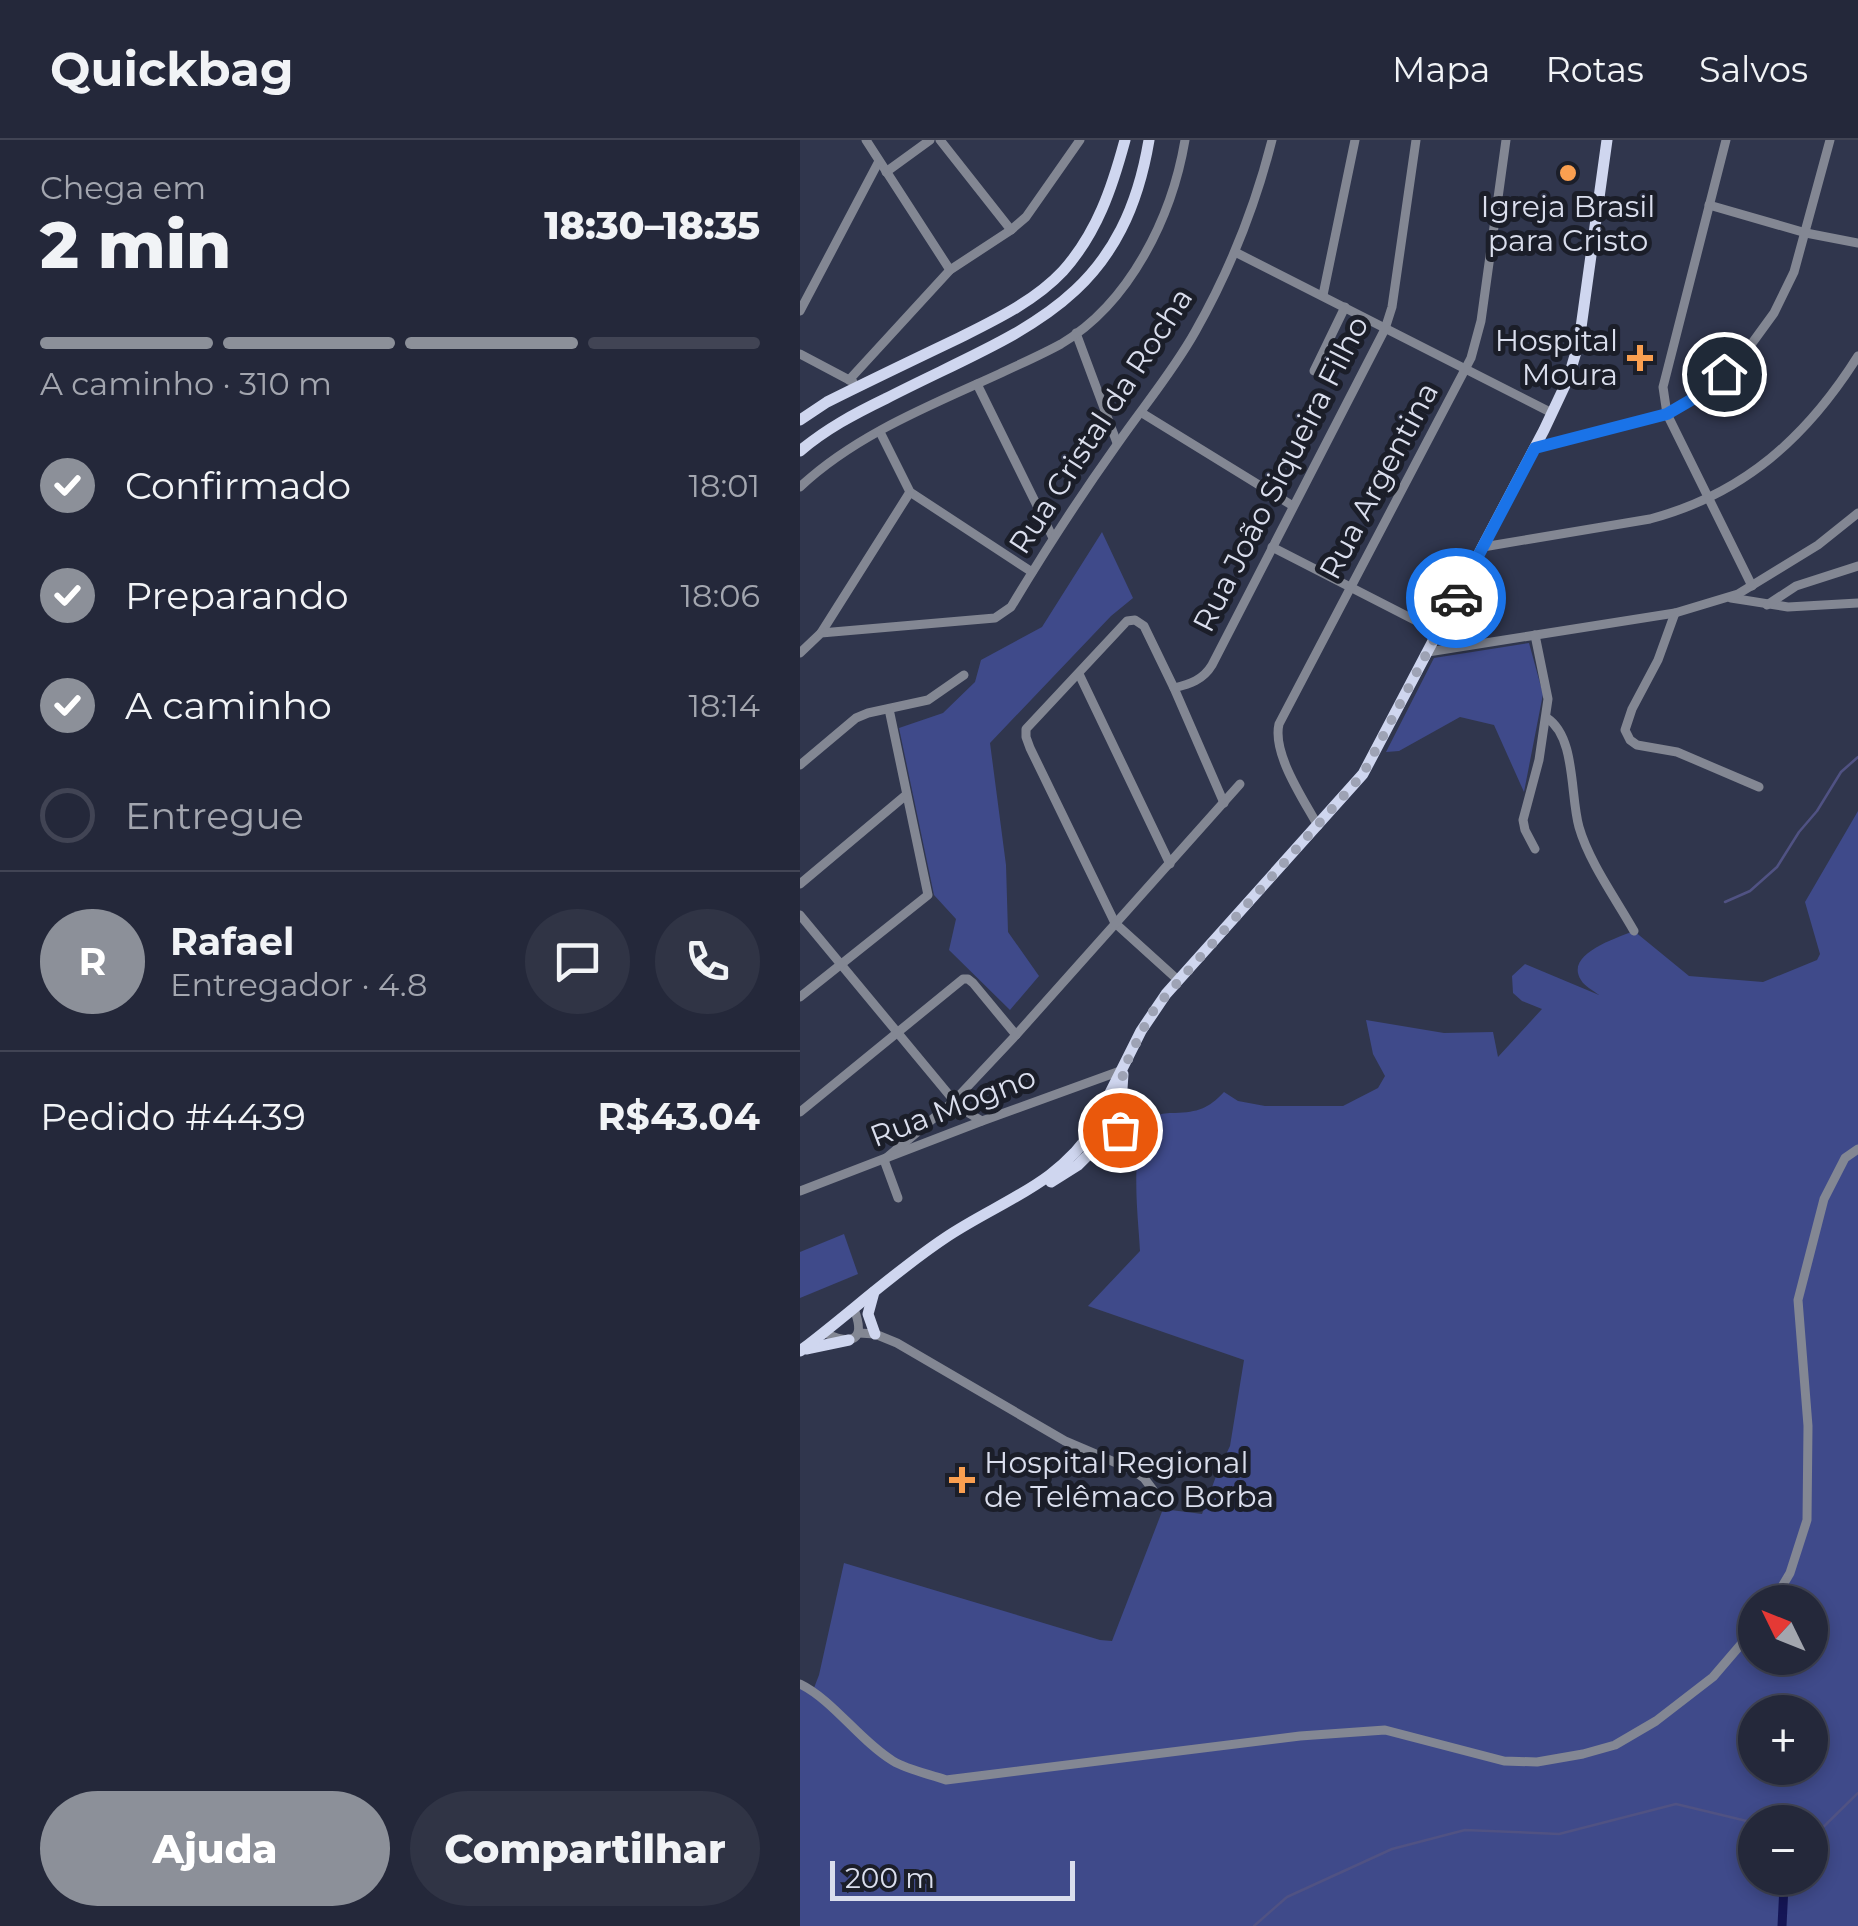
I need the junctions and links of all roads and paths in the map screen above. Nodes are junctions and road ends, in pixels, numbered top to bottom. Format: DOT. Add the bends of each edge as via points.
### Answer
graph roads {
  1 [pos="866,140"];
  2 [pos="930,140"];
  3 [pos="940,140"];
  4 [pos="1080,140"];
  5 [pos="1125,140"];
  6 [pos="1149,140"];
  7 [pos="1185,140"];
  8 [pos="1272,140"];
  9 [pos="1355,140"];
  10 [pos="1416,140"];
  11 [pos="1506,140"];
  12 [pos="1607,140"];
  13 [pos="1726,140"];
  14 [pos="1830,140"];
  15 [pos="879,161"];
  16 [pos="886,172"];
  17 [pos="1709,205"];
  18 [pos="1010,230"];
  19 [pos="1806,232"];
  20 [pos="1858,243"];
  21 [pos="1236,252"];
  22 [pos="950,270"];
  23 [pos="1323,295"];
  24 [pos="1345,307"];
  25 [pos="800,311"];
  26 [pos="1385,329"];
  27 [pos="1076,333"];
  28 [pos="800,354"];
  29 [pos="1858,356"];
  30 [pos="1466,370"];
  31 [pos="1314,371"];
  32 [pos="854,382"];
  33 [pos="977,384"];
  34 [pos="1142,413"];
  35 [pos="1552,413"];
  36 [pos="1667,414"];
  37 [pos="800,420"];
  38 [pos="880,432"];
  39 [pos="1117,444"];
  40 [pos="1535,448"];
  41 [pos="800,450"];
  42 [pos="800,487"];
  43 [pos="910,492"];
  44 [pos="1710,499"];
  45 [pos="1293,506"];
  46 [pos="1858,513"];
  47 [pos="1054,538"];
  48 [pos="1272,547"];
  49 [pos="1483,547"];
  50 [pos="1858,566"];
  51 [pos="1032,572"];
  52 [pos="1752,586"];
  53 [pos="1351,588"];
  54 [pos="1728,598"];
  55 [pos="1858,603"];
  56 [pos="1768,605"];
  57 [pos="1675,613"];
  58 [pos="1438,632"];
  59 [pos="822,633"];
  60 [pos="1535,635"];
  61 [pos="1428,652"];
  62 [pos="800,653"];
  63 [pos="1079,674"];
  64 [pos="964,675"];
  65 [pos="1174,688"];
  66 [pos="888,709"];
  67 [pos="1547,718"];
  68 [pos="800,765"];
  69 [pos="1240,784"];
  70 [pos="1759,786"];
  71 [pos="906,795"];
  72 [pos="1224,803"];
  73 [pos="1318,826"];
  74 [pos="1535,849"];
  75 [pos="1170,864"];
  76 [pos="800,884"];
  77 [pos="800,916"];
  78 [pos="1114,923"];
  79 [pos="1634,931"];
  80 [pos="840,964"];
  81 [pos="1178,980"];
  82 [pos="800,998"];
  83 [pos="897,1032"];
  84 [pos="1016,1035"];
  85 [pos="1123,1070"];
  86 [pos="1122,1098"];
  87 [pos="954,1101"];
  88 [pos="800,1112"];
  89 [pos="1099,1116"];
  90 [pos="1120,1119"];
  91 [pos="982,1121"];
  92 [pos="1108,1136"];
  93 [pos="1858,1149"];
  94 [pos="884,1160"];
  95 [pos="800,1191"];
  96 [pos="1028,1191"];
  97 [pos="898,1198"];
  98 [pos="874,1292"];
  99 [pos="854,1309"];
  100 [pos="825,1333"];
  101 [pos="874,1334"];
  102 [pos="854,1336"];
  103 [pos="801,1350"];
  104 [pos="1153,1490"];
  105 [pos="1783,1585"];
  106 [pos="1738,1648"];
  107 [pos="800,1684"];
  1 -- 15 [label="street"];
  2 -- 16 [label="street"];
  3 -- 18 [label="street"];
  4 -- 18 [label="street"];
  5 -- 32 [label="main road" via="1102,211 1061,273 1006,314"];
  6 -- 41 [label="main road" via="1116,239 1063,302 1008,339 824,431"];
  7 -- 27 [label="street" via="1175,184 1138,265"];
  8 -- 21 [label="street, Rua Cristal da Rocha"];
  9 -- 23 [label="street"];
  10 -- 26 [label="street, Rua João Siqueira Filho"];
  11 -- 30 [label="street, Rua Argentina" via="1481,321"];
  12 -- 35 [label="main road" via="1578,342"];
  13 -- 17 [label="street"];
  14 -- 19 [label="street"];
  15 -- 16 [label="street"];
  15 -- 25 [label="street"];
  16 -- 22 [label="street"];
  17 -- 19 [label="street"];
  17 -- 36 [label="street" via="1663,387"];
  18 -- 22 [label="street"];
  19 -- 20 [label="street"];
  19 -- 36 [label="street" via="1794,272 1750,346 1724,374"];
  21 -- 23 [label="street"];
  21 -- 34 [label="street, Rua Cristal da Rocha"];
  22 -- 32 [label="street"];
  23 -- 24 [label="street"];
  24 -- 26 [label="street"];
  24 -- 31 [label="street"];
  26 -- 30 [label="street"];
  26 -- 45 [label="street, Rua João Siqueira Filho"];
  27 -- 33 [label="street"];
  27 -- 39 [label="street"];
  28 -- 32 [label="street"];
  29 -- 44 [label="street" via="1793,438"];
  30 -- 35 [label="street"];
  30 -- 53 [label="street, Rua Argentina"];
  32 -- 37 [label="main road"];
  33 -- 38 [label="street"];
  33 -- 47 [label="street"];
  34 -- 39 [label="street, Rua Cristal da Rocha"];
  34 -- 45 [label="street"];
  35 -- 40 [label="main road"];
  36 -- 40 [label="street"];
  36 -- 44 [label="street"];
  38 -- 42 [label="street"];
  38 -- 43 [label="street"];
  39 -- 47 [label="street, Rua Cristal da Rocha"];
  40 -- 49 [label="main road"];
  43 -- 51 [label="street"];
  43 -- 59 [label="street"];
  44 -- 49 [label="street" via="1650,520"];
  44 -- 52 [label="street"];
  45 -- 48 [label="street, Rua João Siqueira Filho"];
  46 -- 52 [label="street"];
  47 -- 51 [label="street, Rua Cristal da Rocha"];
  48 -- 53 [label="street"];
  48 -- 65 [label="street, Rua João Siqueira Filho" via="1207,673"];
  49 -- 58 [label="main road"];
  50 -- 56 [label="street" via="1796,586"];
  51 -- 59 [label="street, Rua Cristal da Rocha" via="996,618"];
  52 -- 54 [label="street"];
  53 -- 58 [label="street"];
  53 -- 73 [label="street, Rua Argentina" via="1277,734"];
  54 -- 56 [label="street"];
  54 -- 57 [label="street"];
  55 -- 56 [label="street"];
  57 -- 60 [label="street"];
  57 -- 70 [label="street" via="1632,709 1630,740"];
  58 -- 61 [label="main road"];
  59 -- 62 [label="street"];
  60 -- 61 [label="street"];
  60 -- 67 [label="street"];
  61 -- 73 [label="main road" via="1363,774"];
  63 -- 65 [label="street" via="1135,620"];
  63 -- 75 [label="street"];
  63 -- 78 [label="street" via="1026,729 1026,737"];
  64 -- 66 [label="street" via="928,700"];
  65 -- 72 [label="street"];
  66 -- 68 [label="street" via="856,718"];
  66 -- 71 [label="street"];
  67 -- 74 [label="street" via="1524,820"];
  67 -- 79 [label="street" via="1564,738 1578,826"];
  69 -- 72 [label="street"];
  71 -- 76 [label="street"];
  71 -- 80 [label="street" via="928,895"];
  72 -- 75 [label="street"];
  73 -- 81 [label="main road"];
  75 -- 78 [label="street"];
  77 -- 80 [label="street"];
  78 -- 81 [label="street"];
  78 -- 84 [label="street"];
  80 -- 82 [label="street"];
  80 -- 83 [label="street"];
  81 -- 85 [label="main road" via="1155,1008"];
  83 -- 84 [label="street" via="968,979"];
  83 -- 87 [label="street"];
  83 -- 88 [label="street"];
  84 -- 87 [label="street"];
  85 -- 86 [label="main road"];
  85 -- 89 [label="main road"];
  85 -- 91 [label="street, Rua Mogno"];
  86 -- 89 [label="main road"];
  86 -- 90 [label="main road"];
  87 -- 91 [label="street"];
  87 -- 94 [label="street"];
  89 -- 90 [label="main road" via="1113,1112"];
  89 -- 92 [label="main road" via="1098,1132"];
  89 -- 96 [label="main road" via="1075,1154"];
  90 -- 92 [label="main road" via="1118,1133"];
  91 -- 94 [label="street, Rua Mogno"];
  92 -- 96 [label="main road" via="1064,1176"];
  93 -- 105 [label="street" via="1845,1158 1824,1199 1798,1300 1808,1520"];
  94 -- 95 [label="street, Rua Mogno"];
  94 -- 97 [label="street"];
  96 -- 98 [label="main road" via="944,1239"];
  98 -- 99 [label="main road"];
  98 -- 101 [label="main road" via="868,1314"];
  99 -- 100 [label="main road"];
  99 -- 102 [label="street" via="860,1328"];
  100 -- 102 [label="street"];
  100 -- 103 [label="main road"];
  101 -- 102 [label="street"];
  101 -- 104 [label="street" via="1066,1441 1133,1470"];
  102 -- 103 [label="main road"];
  106 -- 107 [label="street" via="1713,1677 1641,1730 1583,1754 1537,1762 1504,1762 1385,1730 946,1780 895,1763"];
}
